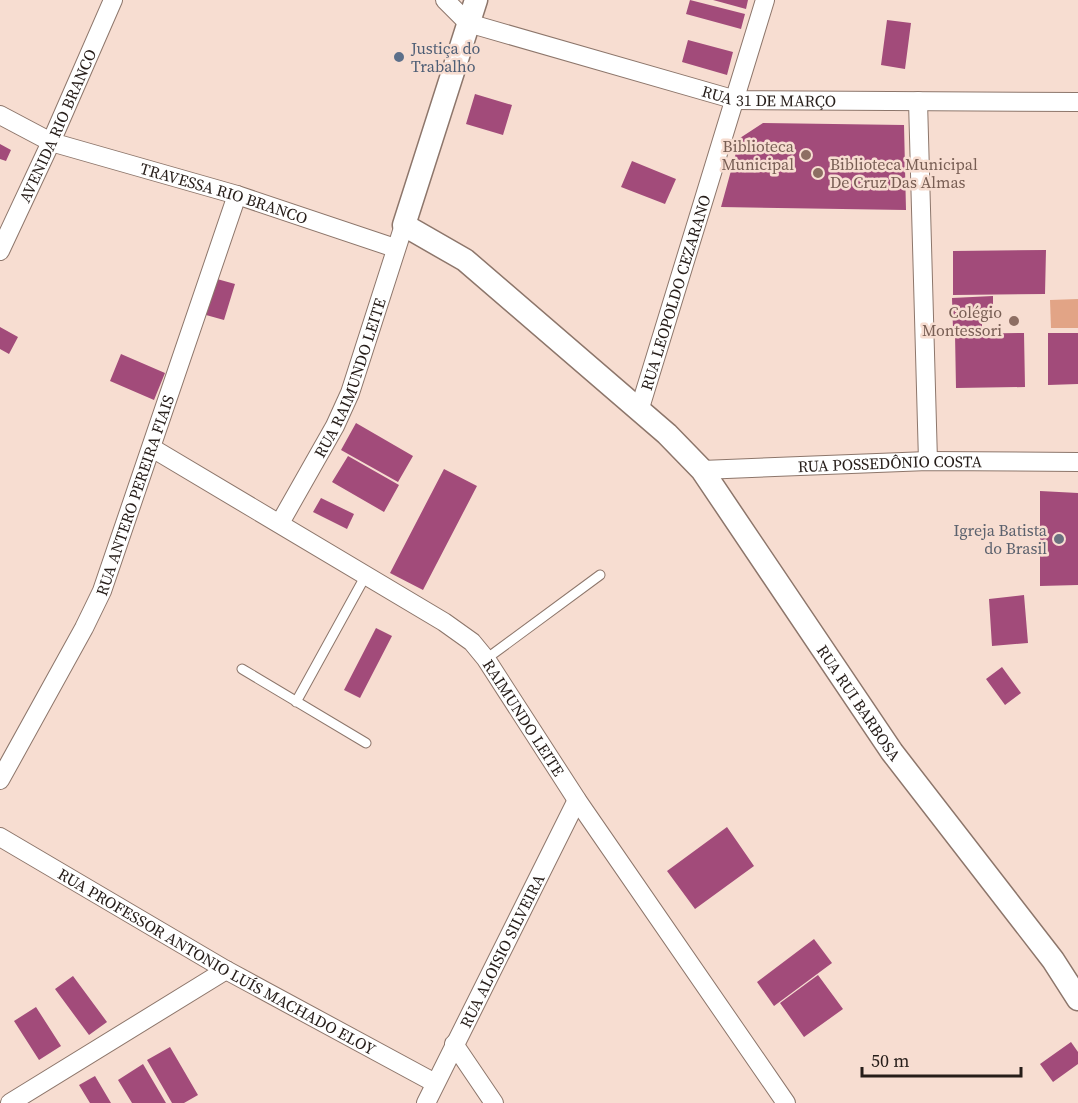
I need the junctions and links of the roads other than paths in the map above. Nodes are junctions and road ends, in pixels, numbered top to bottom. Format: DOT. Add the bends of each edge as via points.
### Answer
graph roads {
  1 [pos="113,0"];
  2 [pos="445,0"];
  3 [pos="476,0"];
  4 [pos="765,0"];
  5 [pos="468,23"];
  6 [pos="736,100"];
  7 [pos="918,100"];
  8 [pos="1078,102"];
  9 [pos="0,115"];
  10 [pos="51,142"];
  11 [pos="237,195"];
  12 [pos="404,225"];
  13 [pos="395,248"];
  14 [pos="0,251"];
  15 [pos="639,411"];
  16 [pos="152,448"];
  17 [pos="928,461"];
  18 [pos="1078,462"];
  19 [pos="702,470"];
  20 [pos="280,523"];
  21 [pos="366,574"];
  22 [pos="600,575"];
  23 [pos="486,659"];
  24 [pos="242,669"];
  25 [pos="296,702"];
  26 [pos="366,743"];
  27 [pos="0,780"];
  28 [pos="577,800"];
  29 [pos="0,837"];
  30 [pos="226,970"];
  31 [pos="1078,999"];
  32 [pos="454,1044"];
  33 [pos="435,1083"];
  34 [pos="486,1100"];
  35 [pos="9,1103"];
  36 [pos="426,1103"];
  37 [pos="786,1103"];
  1 -- 10 [label="street, AVENIDA RIO BRANCO"];
  2 -- 5 [label="street"];
  3 -- 5 [label="street"];
  4 -- 6 [label="street, RUA LEOPOLDO CEZARANO"];
  5 -- 6 [label="street, RUA 31 DE MARÇO"];
  5 -- 12 [label="street"];
  6 -- 7 [label="street, RUA 31 DE MARÇO"];
  6 -- 15 [label="street, RUA LEOPOLDO CEZARANO"];
  7 -- 8 [label="street, RUA 31 DE MARÇO"];
  7 -- 17 [label="street"];
  9 -- 10 [label="street, TRAVESSA RIO BRANCO"];
  10 -- 11 [label="street, TRAVESSA RIO BRANCO"];
  10 -- 14 [label="street, AVENIDA RIO BRANCO"];
  11 -- 13 [label="street, TRAVESSA RIO BRANCO"];
  11 -- 16 [label="street, RUA ANTERO PEREIRA FIAIS"];
  12 -- 13 [label="street, RUA RAIMUNDO LEITE"];
  12 -- 15 [label="street, RUA RUI BARBOSA" via="465,260"];
  13 -- 20 [label="street, RUA RAIMUNDO LEITE" via="350,393"];
  15 -- 19 [label="street, RUA RUI BARBOSA"];
  16 -- 20 [label="street, RAIMUNDO LEITE"];
  16 -- 27 [label="street, RUA ANTERO PEREIRA FIAIS" via="102,591"];
  17 -- 18 [label="street, RUA POSSEDÔNIO COSTA"];
  17 -- 19 [label="street, RUA POSSEDÔNIO COSTA"];
  19 -- 31 [label="street, RUA RUI BARBOSA" via="892,752 1053,960"];
  20 -- 21 [label="street, RAIMUNDO LEITE"];
  21 -- 23 [label="street, RAIMUNDO LEITE" via="444,621 472,642"];
  21 -- 25 [label="lane"];
  22 -- 23 [label="lane"];
  23 -- 28 [label="street, RAIMUNDO LEITE"];
  24 -- 25 [label="lane"];
  25 -- 26 [label="lane"];
  28 -- 32 [label="street, RUA ALOISIO SILVEIRA"];
  28 -- 37 [label="street, RAIMUNDO LEITE"];
  29 -- 30 [label="street, RUA PROFESSOR ANTONIO LUÍS MACHADO ELOY"];
  30 -- 33 [label="street, RUA PROFESSOR ANTONIO LUÍS MACHADO ELOY"];
  30 -- 35 [label="street"];
  32 -- 33 [label="street, RUA ALOISIO SILVEIRA"];
  32 -- 34 [label="street"];
  33 -- 36 [label="street, RUA ALOISIO SILVEIRA"];
}
